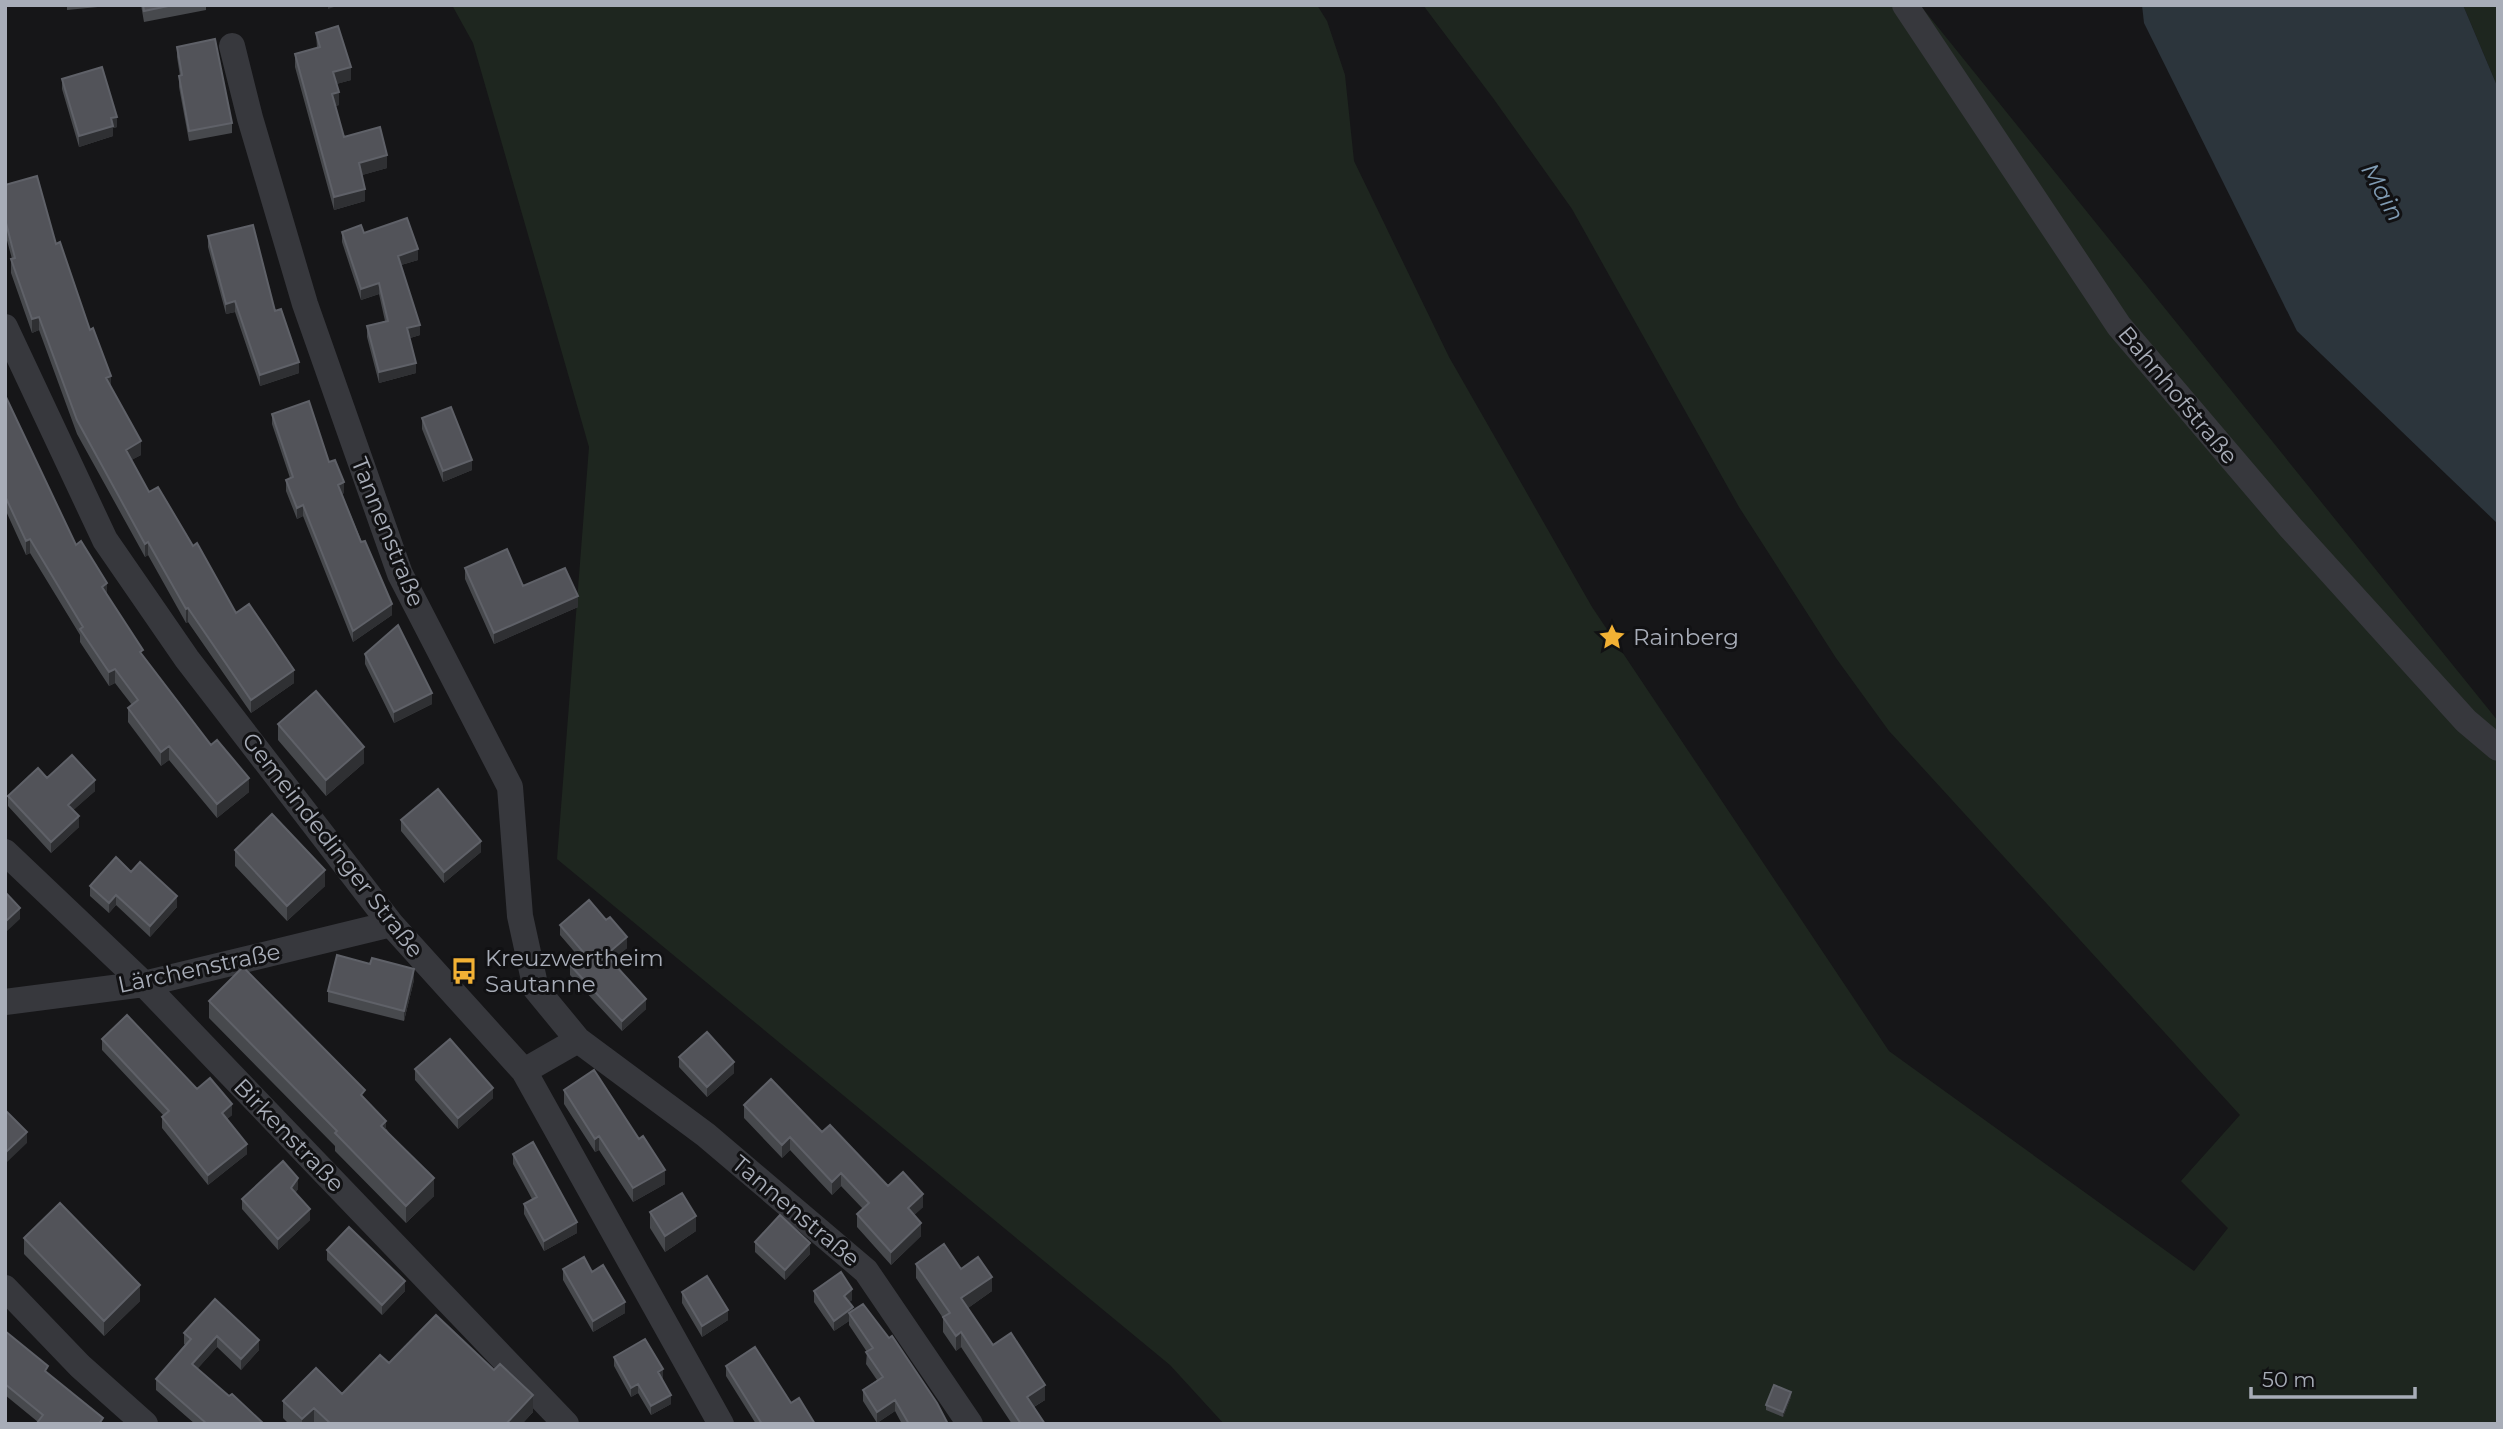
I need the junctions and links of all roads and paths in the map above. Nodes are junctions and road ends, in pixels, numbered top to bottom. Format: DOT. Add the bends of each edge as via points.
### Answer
graph roads {
  1 [pos="1905,5"];
  2 [pos="232,46"];
  3 [pos="5,327"];
  4 [pos="2498,748"];
  5 [pos="5,852"];
  6 [pos="391,924"];
  7 [pos="144,984"];
  8 [pos="5,1002"];
  9 [pos="578,1040"];
  10 [pos="524,1070"];
  11 [pos="5,1288"];
  12 [pos="145,1424"];
  13 [pos="566,1424"];
  14 [pos="720,1424"];
  15 [pos="970,1424"];
  1 -- 4 [label="street, Bahnhofstraße" via="2119,326 2300,538 2466,721"];
  2 -- 9 [label="street, Tannenstraße" via="305,304 400,574 510,787 520,916 536,989"];
  3 -- 6 [label="street, Gemeindedinger Straße" via="105,540 187,659"];
  5 -- 7 [label="street, Birkenstraße"];
  6 -- 7 [label="street, Lärchenstraße"];
  6 -- 10 [label="street, Gemeindedinger Straße"];
  7 -- 8 [label="street, Lärchenstraße"];
  7 -- 13 [label="street, Birkenstraße"];
  9 -- 10 [label="street"];
  9 -- 15 [label="street, Tannenstraße" via="706,1136 866,1271"];
  10 -- 14 [label="street, Gemeindedinger Straße"];
  11 -- 12 [label="street" via="80,1366"];
}
